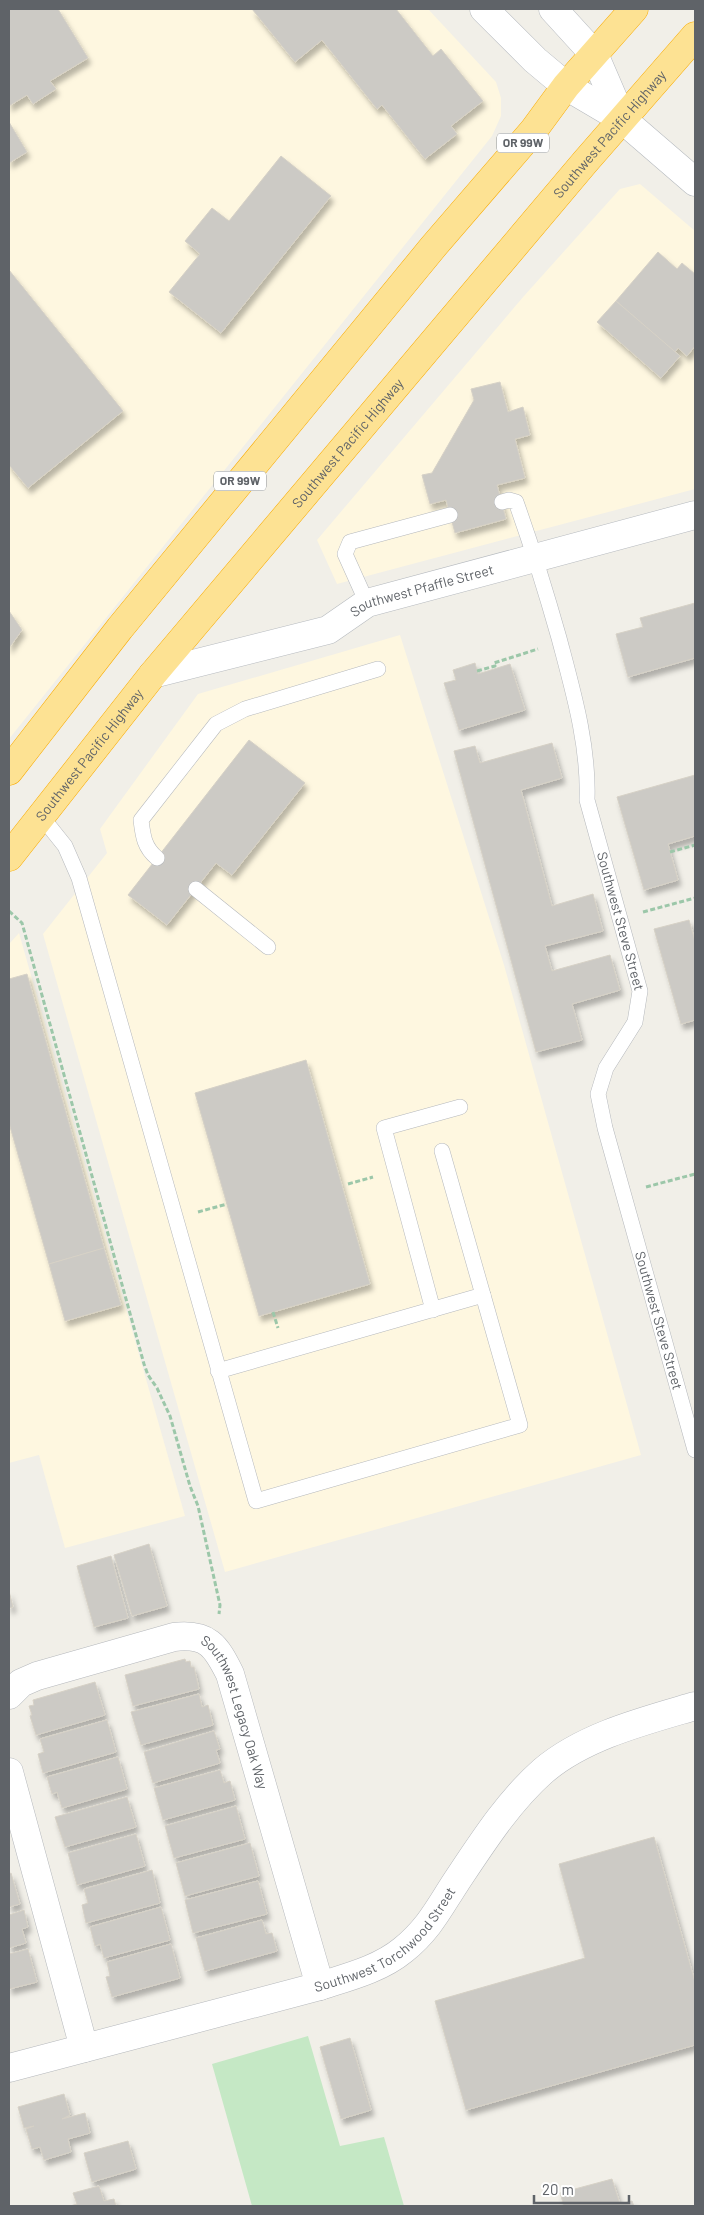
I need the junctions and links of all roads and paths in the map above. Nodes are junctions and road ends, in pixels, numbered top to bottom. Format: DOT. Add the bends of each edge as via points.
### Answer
graph roads {
  1 [pos="484,9"];
  2 [pos="553,9"];
  3 [pos="634,9"];
  4 [pos="695,36"];
  5 [pos="594,54"];
  6 [pos="566,86"];
  7 [pos="622,119"];
  8 [pos="695,182"];
  9 [pos="502,502"];
  10 [pos="450,515"];
  11 [pos="695,515"];
  12 [pos="536,557"];
  13 [pos="367,603"];
  14 [pos="515,657"];
  15 [pos="378,669"];
  16 [pos="478,671"];
  17 [pos="153,674"];
  18 [pos="9,770"];
  19 [pos="41,816"];
  20 [pos="695,845"];
  21 [pos="670,852"];
  22 [pos="9,857"];
  23 [pos="157,858"];
  24 [pos="196,889"];
  25 [pos="695,898"];
  26 [pos="9,911"];
  27 [pos="646,911"];
  28 [pos="268,947"];
  29 [pos="460,1107"];
  30 [pos="442,1151"];
  31 [pos="695,1174"];
  32 [pos="673,1180"];
  33 [pos="227,1204"];
  34 [pos="176,1217"];
  35 [pos="483,1296"];
  36 [pos="433,1310"];
  37 [pos="218,1371"];
  38 [pos="695,1450"];
  39 [pos="218,1618"];
  40 [pos="9,1695"];
  41 [pos="695,1706"];
  42 [pos="9,1772"];
  43 [pos="320,1986"];
  44 [pos="84,2048"];
  45 [pos="9,2068"];
  1 -- 6 [label="street"];
  2 -- 5 [label="street"];
  3 -- 5 [label="highway, OR 99W"];
  4 -- 7 [label="highway, Southwest Pacific Highway"];
  5 -- 6 [label="highway, OR 99W"];
  5 -- 7 [label="street"];
  6 -- 7 [label="street"];
  6 -- 18 [label="highway, OR 99W" via="533,131 433,247 120,628"];
  7 -- 8 [label="street"];
  7 -- 17 [label="highway, Southwest Pacific Highway"];
  9 -- 12 [label="lane, Southwest Steve Street" via="516,502"];
  10 -- 13 [label="lane" via="350,542 345,554"];
  11 -- 12 [label="street, Southwest Pfaffle Street"];
  12 -- 13 [label="street, Southwest Pfaffle Street"];
  12 -- 38 [label="lane, Southwest Steve Street" via="584,742 587,800 640,991 636,1022 606,1068 598,1094"];
  13 -- 17 [label="street, Southwest Pfaffle Street" via="328,630"];
  14 -- 16 [label="path" via="494,662 495,666"];
  15 -- 23 [label="lane" via="246,709 216,724 141,820 148,851"];
  17 -- 19 [label="highway, Southwest Pacific Highway"];
  19 -- 22 [label="highway, Southwest Pacific Highway"];
  19 -- 34 [label="lane" via="65,846 79,878"];
  20 -- 21 [label="path"];
  24 -- 28 [label="lane"];
  25 -- 27 [label="path"];
  26 -- 39 [label="path" via="22,923 144,1364 170,1416 198,1506 220,1605"];
  29 -- 36 [label="lane" via="384,1128"];
  30 -- 35 [label="lane"];
  31 -- 32 [label="path"];
  33 -- 34 [label="path"];
  34 -- 37 [label="lane"];
  35 -- 36 [label="lane"];
  35 -- 37 [label="lane" via="520,1424 256,1501"];
  36 -- 37 [label="lane"];
  40 -- 43 [label="street, Southwest Legacy Oak Way" via="21,1683 38,1676 174,1637 190,1635 206,1640 219,1652 230,1674"];
  41 -- 43 [label="street, Southwest Torchwood Street" via="628,1726 583,1745 544,1771 480,1846 434,1920 402,1951 368,1971"];
  42 -- 44 [label="street"];
  43 -- 44 [label="street, Southwest Torchwood Street"];
  44 -- 45 [label="street, Southwest Torchwood Street"];
}
